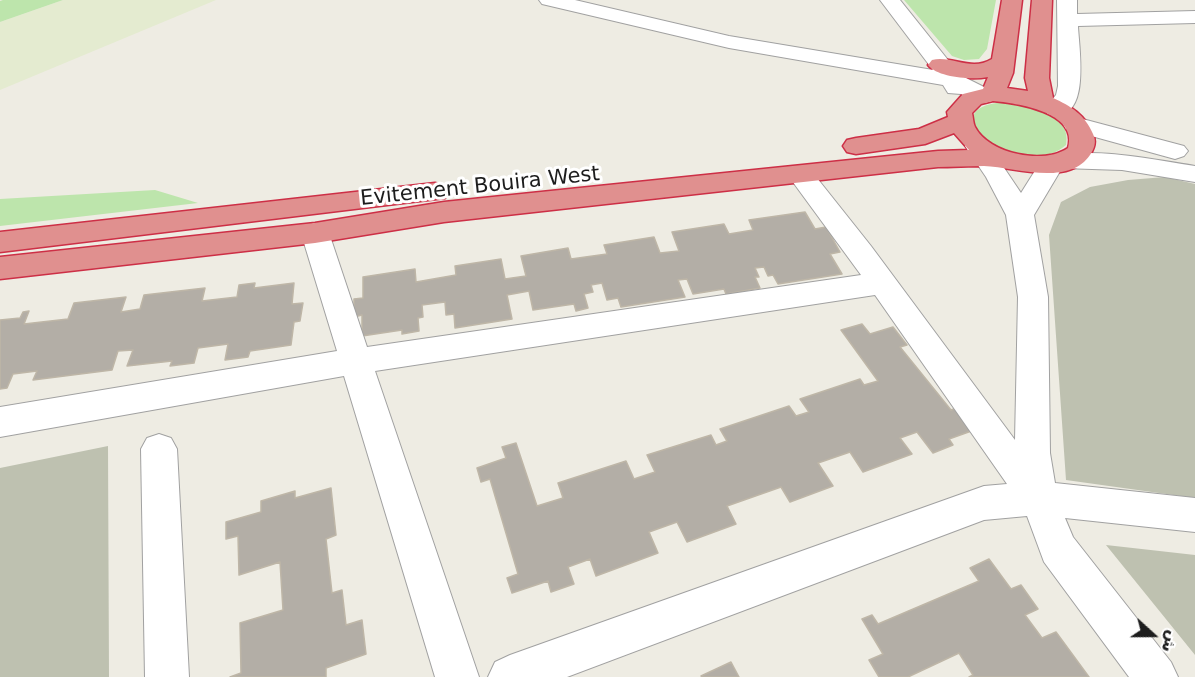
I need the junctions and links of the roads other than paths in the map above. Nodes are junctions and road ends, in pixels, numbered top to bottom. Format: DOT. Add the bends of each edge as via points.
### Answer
graph roads {
  1 [pos="549,0"];
  2 [pos="890,0"];
  3 [pos="1012,0"];
  4 [pos="1042,0"];
  5 [pos="1067,10"];
  6 [pos="1195,17"];
  7 [pos="1002,63"];
  8 [pos="946,72"];
  9 [pos="989,95"];
  10 [pos="1058,112"];
  11 [pos="960,115"];
  12 [pos="982,152"];
  13 [pos="1195,155"];
  14 [pos="1059,162"];
  15 [pos="800,174"];
  16 [pos="1195,174"];
  17 [pos="1020,215"];
  18 [pos="315,232"];
  19 [pos="0,242"];
  20 [pos="0,267"];
  21 [pos="882,283"];
  22 [pos="356,361"];
  23 [pos="0,422"];
  24 [pos="159,449"];
  25 [pos="1039,498"];
  26 [pos="1195,515"];
  27 [pos="167,677"];
  28 [pos="457,677"];
  29 [pos="510,677"];
  30 [pos="1156,677"];
  1 -- 8 [label="street" via="729,42"];
  2 -- 8 [label="street"];
  3 -- 7 [label="highway"];
  4 -- 10 [label="highway" via="1037,78"];
  5 -- 6 [label="street"];
  5 -- 10 [label="street" via="1070,86"];
  7 -- 8 [label="highway" via="977,72"];
  7 -- 9 [label="highway"];
  8 -- 9 [label="street"];
  8 -- 11 [label="street"];
  9 -- 10 [label="highway" via="1019,96"];
  9 -- 11 [label="highway, Evitement Bouira West" via="972,99"];
  10 -- 13 [label="street" via="1145,144"];
  10 -- 14 [label="highway" via="1083,141 1075,156"];
  11 -- 12 [label="highway" via="965,134"];
  11 -- 19 [label="highway, Evitement Bouira West" via="944,130 915,138 758,159"];
  12 -- 14 [label="highway" via="1016,162"];
  12 -- 15 [label="highway"];
  12 -- 17 [label="street"];
  14 -- 16 [label="street" via="1122,162"];
  14 -- 17 [label="street"];
  15 -- 18 [label="highway, Evitement Bouira West" via="444,212"];
  15 -- 21 [label="street" via="842,224"];
  17 -- 25 [label="street" via="1033,297 1032,453"];
  18 -- 20 [label="highway, Evitement Bouira West"];
  18 -- 22 [label="street"];
  21 -- 22 [label="street"];
  21 -- 25 [label="street" via="997,446"];
  22 -- 23 [label="street"];
  22 -- 28 [label="street"];
  24 -- 27 [label="street"];
  25 -- 26 [label="street"];
  25 -- 29 [label="street" via="984,503"];
  25 -- 30 [label="street" via="1058,549"];
}
